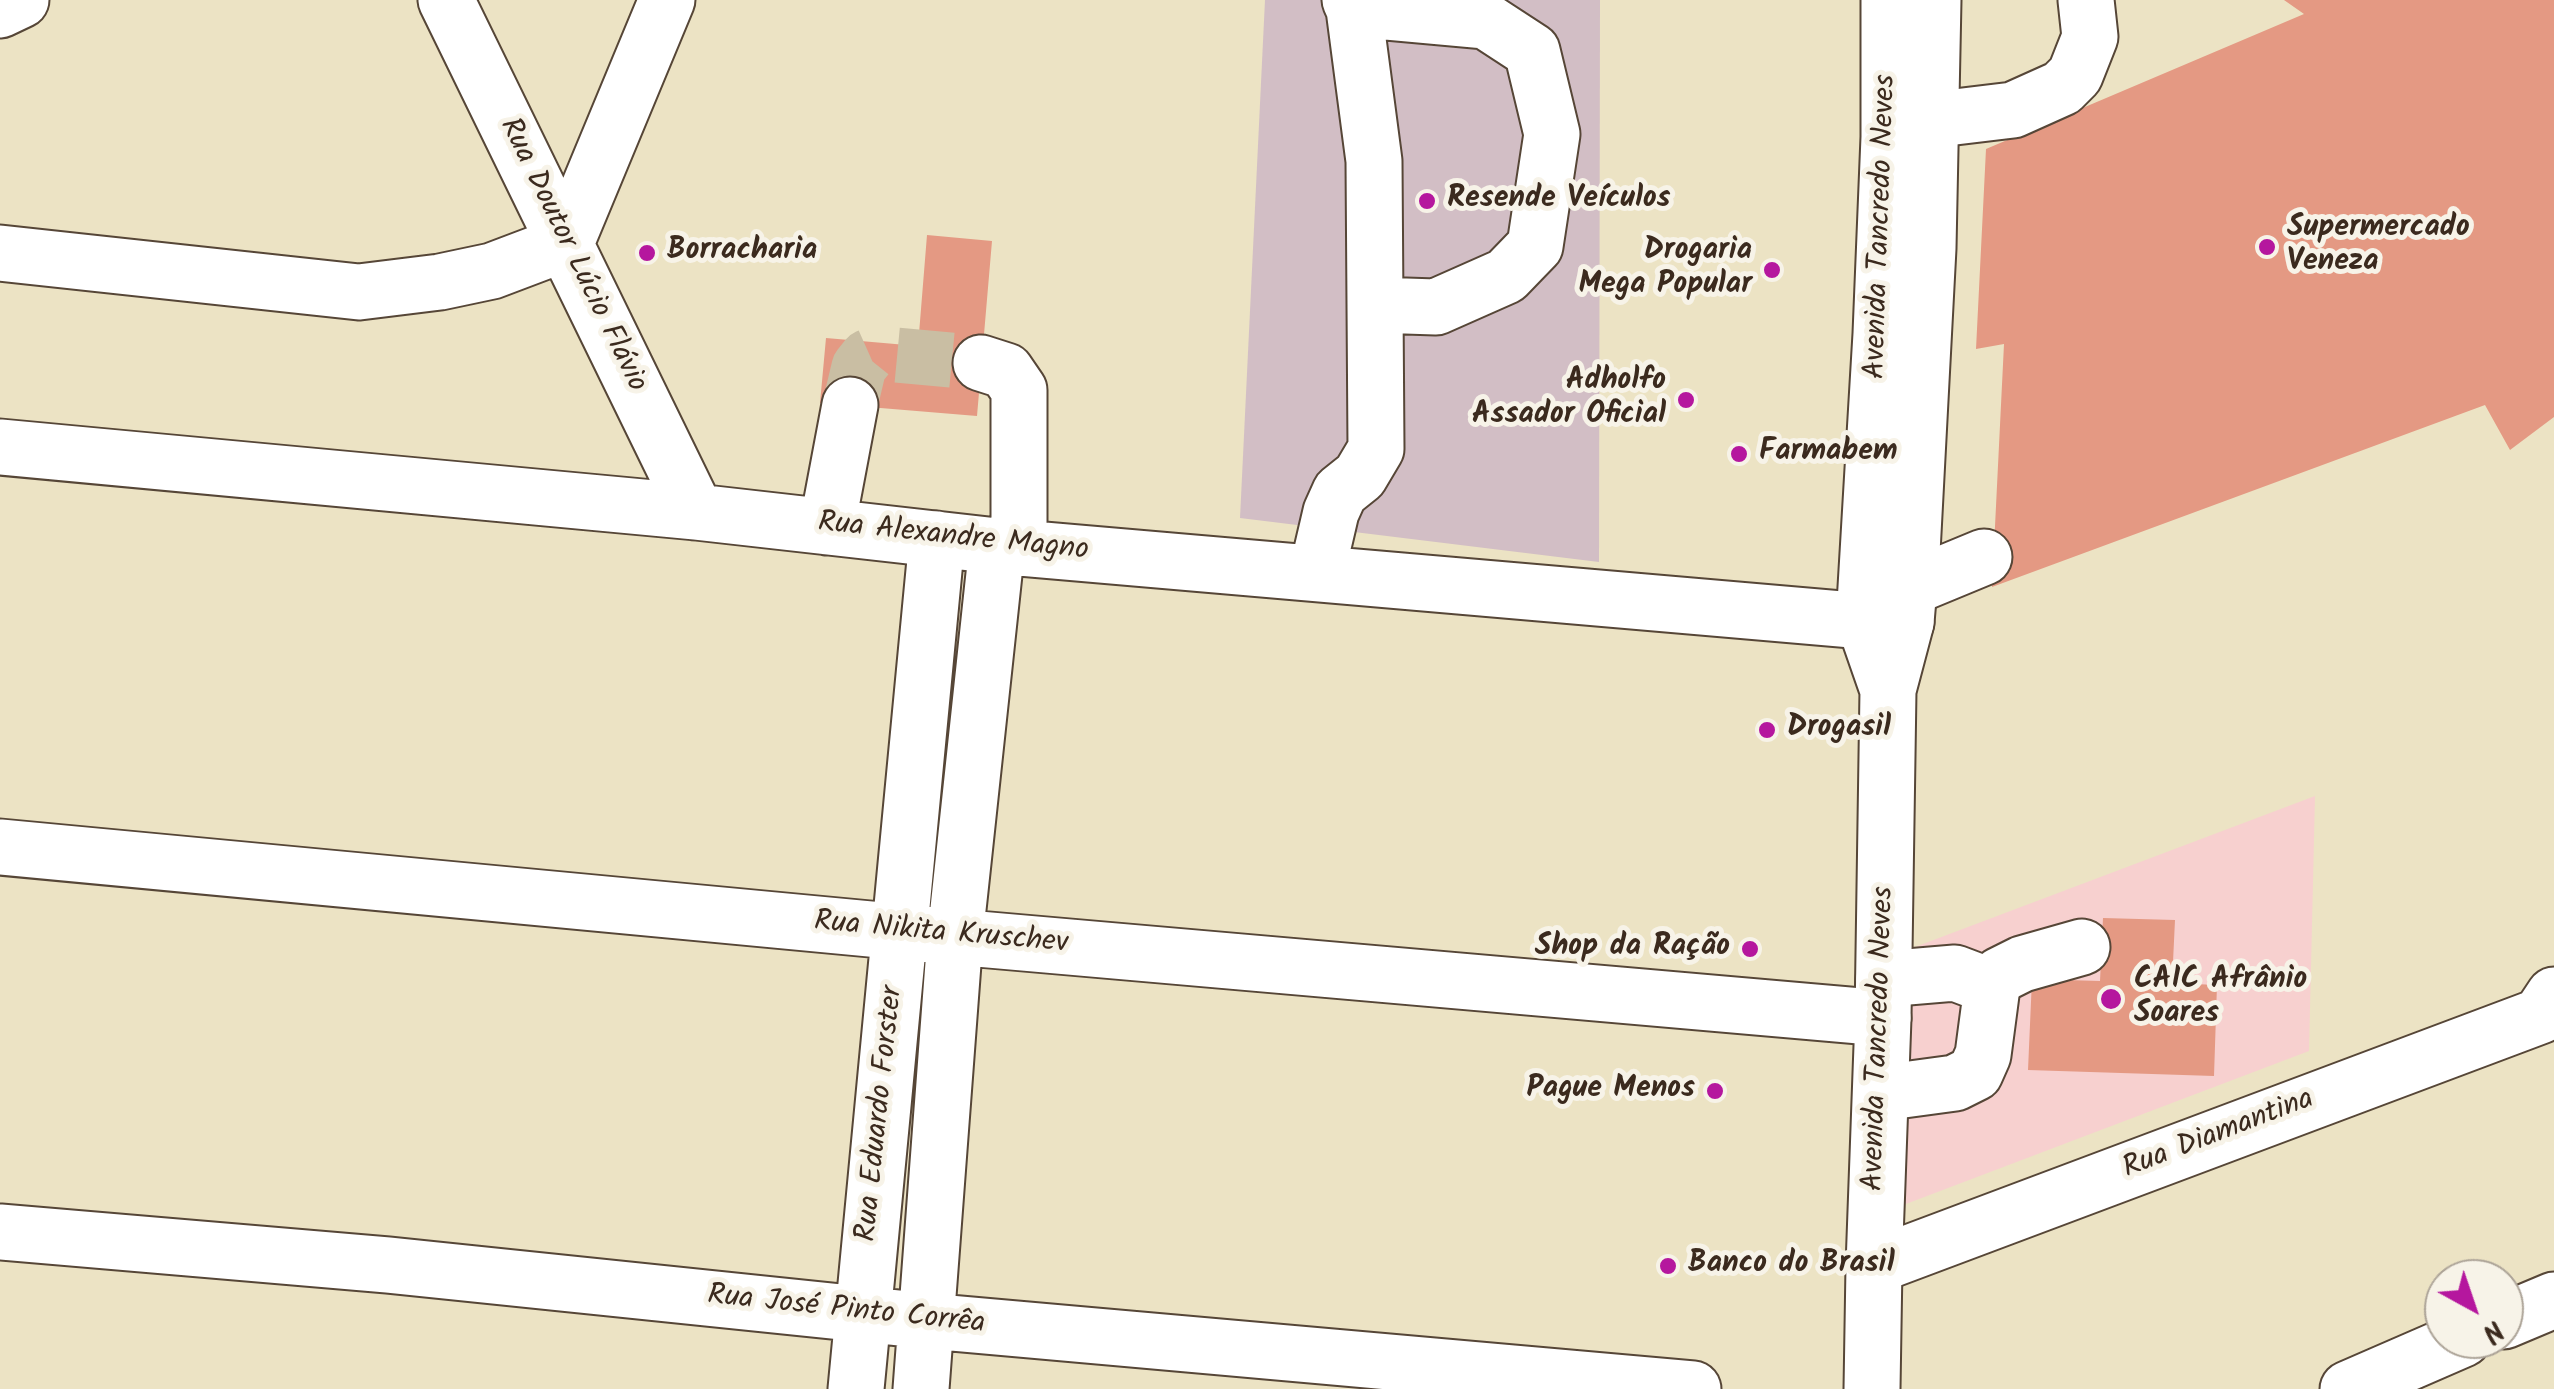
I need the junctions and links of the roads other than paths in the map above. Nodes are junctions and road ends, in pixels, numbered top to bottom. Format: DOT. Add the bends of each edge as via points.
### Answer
graph roads {
  1 [pos="20,0"];
  2 [pos="446,0"];
  3 [pos="668,0"];
  4 [pos="1888,0"];
  5 [pos="1933,0"];
  6 [pos="2086,0"];
  7 [pos="1352,4"];
  8 [pos="0,10"];
  9 [pos="1930,120"];
  10 [pos="566,243"];
  11 [pos="0,254"];
  12 [pos="1375,305"];
  13 [pos="981,362"];
  14 [pos="850,405"];
  15 [pos="0,447"];
  16 [pos="696,512"];
  17 [pos="827,527"];
  18 [pos="936,540"];
  19 [pos="1008,546"];
  20 [pos="1984,557"];
  21 [pos="1317,572"];
  22 [pos="1893,610"];
  23 [pos="0,847"];
  24 [pos="900,931"];
  25 [pos="955,938"];
  26 [pos="2082,947"];
  27 [pos="1992,988"];
  28 [pos="1884,998"];
  29 [pos="2549,1019"];
  30 [pos="1881,1093"];
  31 [pos="0,1232"];
  32 [pos="1874,1266"];
  33 [pos="2554,1300"];
  34 [pos="2524,1313"];
  35 [pos="863,1314"];
  36 [pos="928,1322"];
  37 [pos="2424,1356"];
  38 [pos="856,1389"];
  39 [pos="922,1389"];
  40 [pos="1692,1389"];
  41 [pos="1872,1389"];
  42 [pos="2348,1389"];
  1 -- 8 [label="street"];
  2 -- 10 [label="street, Rua Doutor Lúcio Flávio"];
  3 -- 10 [label="street"];
  4 -- 22 [label="street, Avenida Tancredo Neves" via="1881,334"];
  5 -- 9 [label="street, Avenida Tancredo Neves"];
  6 -- 9 [label="street" via="2090,37 2075,75 2062,88 2012,110"];
  7 -- 12 [label="street" via="1374,161"];
  7 -- 12 [label="street" via="1486,22 1532,51 1552,134 1535,246 1506,276 1436,307"];
  9 -- 22 [label="street, Avenida Tancredo Neves" via="1928,248"];
  10 -- 11 [label="street" via="492,271 360,292"];
  10 -- 16 [label="street, Rua Doutor Lúcio Flávio"];
  12 -- 21 [label="street" via="1376,449 1360,476 1340,492"];
  13 -- 19 [label="street, Rua Eduardo Forster" via="1006,371 1019,390"];
  14 -- 17 [label="street"];
  15 -- 16 [label="street, Rua Alexandre Magno"];
  16 -- 17 [label="street, Rua Alexandre Magno"];
  17 -- 18 [label="street, Rua Alexandre Magno"];
  18 -- 19 [label="street, Rua Alexandre Magno"];
  18 -- 24 [label="street, Rua Eduardo Forster"];
  19 -- 21 [label="street, Rua Alexandre Magno"];
  19 -- 25 [label="street, Rua Eduardo Forster"];
  20 -- 22 [label="street"];
  21 -- 22 [label="street, Rua Alexandre Magno"];
  22 -- 28 [label="street, Avenida Tancredo Neves"];
  23 -- 24 [label="street, Rua Nikita Kruschev"];
  24 -- 25 [label="street, Rua Nikita Kruschev"];
  24 -- 35 [label="street, Rua Eduardo Forster"];
  25 -- 28 [label="street, Rua Nikita Kruschev"];
  25 -- 36 [label="street, Rua Eduardo Forster"];
  26 -- 27 [label="street" via="2022,964 2000,975"];
  27 -- 28 [label="street, Rua Nikita Kruschev" via="1956,973"];
  27 -- 30 [label="street" via="1975,1074"];
  28 -- 30 [label="street, Avenida Tancredo Neves"];
  29 -- 32 [label="street, Rua Diamantina"];
  30 -- 32 [label="street, Avenida Tancredo Neves"];
  31 -- 35 [label="street, Rua José Pinto Corrêa"];
  32 -- 41 [label="street, Avenida Tancredo Neves"];
  33 -- 34 [label="street"];
  35 -- 36 [label="street, Rua José Pinto Corrêa"];
  35 -- 38 [label="street, Rua Eduardo Forster"];
  36 -- 39 [label="street, Rua Eduardo Forster"];
  36 -- 40 [label="street, Rua José Pinto Corrêa"];
  37 -- 42 [label="street"];
}
